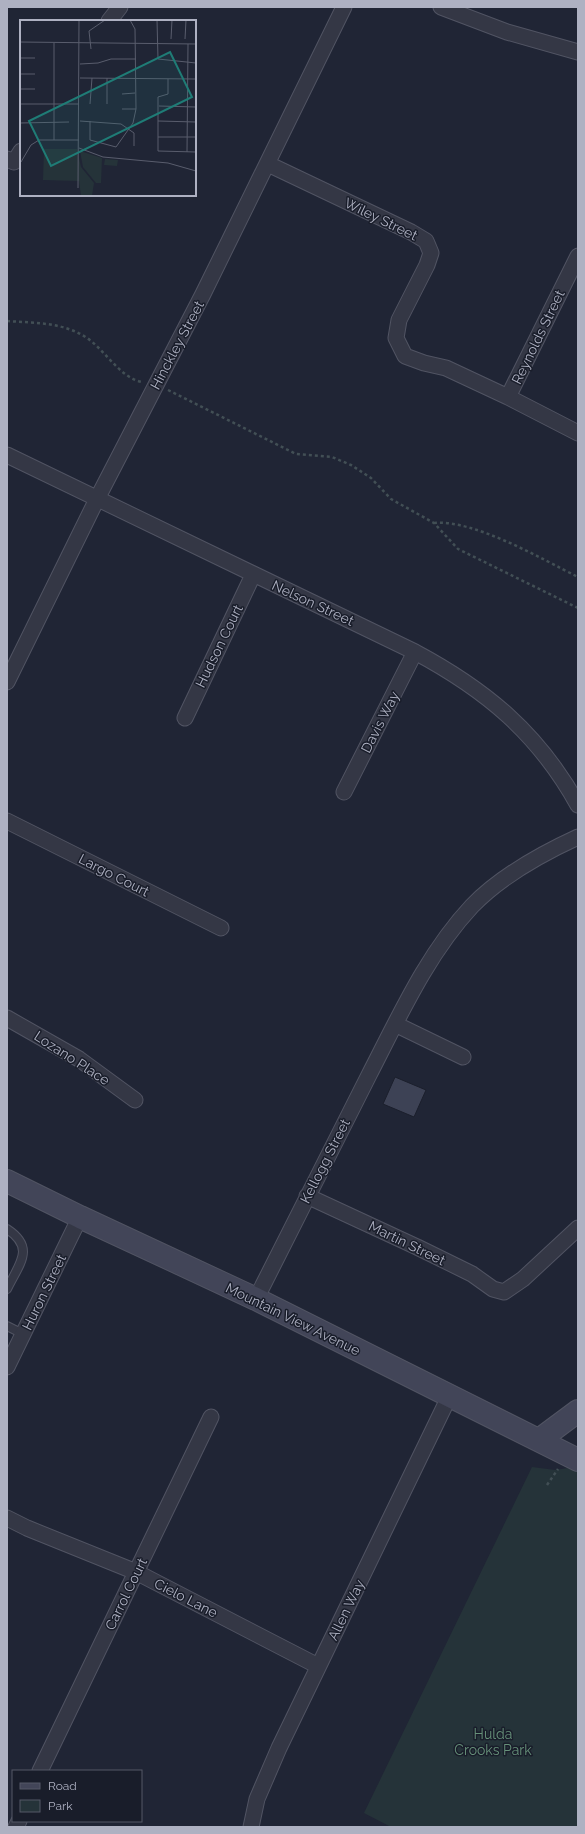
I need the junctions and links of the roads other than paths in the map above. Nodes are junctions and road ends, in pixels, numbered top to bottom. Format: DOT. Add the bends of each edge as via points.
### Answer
graph roads {
  1 [pos="120,7"];
  2 [pos="344,7"];
  3 [pos="441,7"];
  4 [pos="110,20"];
  5 [pos="578,52"];
  6 [pos="268,164"];
  7 [pos="578,256"];
  8 [pos="508,397"];
  9 [pos="578,433"];
  10 [pos="7,455"];
  11 [pos="97,499"];
  12 [pos="254,575"];
  13 [pos="415,652"];
  14 [pos="7,682"];
  15 [pos="185,718"];
  16 [pos="344,792"];
  17 [pos="578,805"];
  18 [pos="7,821"];
  19 [pos="578,837"];
  20 [pos="221,928"];
  21 [pos="7,1018"];
  22 [pos="395,1024"];
  23 [pos="462,1057"];
  24 [pos="135,1100"];
  25 [pos="7,1181"];
  26 [pos="307,1196"];
  27 [pos="80,1217"];
  28 [pos="578,1228"];
  29 [pos="7,1229"];
  30 [pos="7,1289"];
  31 [pos="256,1299"];
  32 [pos="7,1326"];
  33 [pos="23,1334"];
  34 [pos="7,1367"];
  35 [pos="449,1397"];
  36 [pos="578,1411"];
  37 [pos="211,1417"];
  38 [pos="539,1440"];
  39 [pos="578,1460"];
  40 [pos="7,1518"];
  41 [pos="136,1572"];
  42 [pos="318,1666"];
  43 [pos="40,1770"];
  44 [pos="251,1827"];
  1 -- 4 [label="street"];
  2 -- 6 [label="street, Hinckley Street"];
  3 -- 5 [label="street" via="507,32"];
  6 -- 8 [label="street, Wiley Street" via="426,241 431,253 427,265 399,320 396,338 405,356 446,368"];
  6 -- 11 [label="street, Hinckley Street"];
  7 -- 8 [label="street, Reynolds Street"];
  8 -- 9 [label="street, Wiley Street"];
  10 -- 11 [label="street, Nelson Street"];
  11 -- 12 [label="street, Nelson Street"];
  11 -- 14 [label="street, Hinckley Street"];
  12 -- 13 [label="street, Nelson Street"];
  12 -- 15 [label="street, Hudson Court"];
  13 -- 16 [label="street, Davis Way"];
  13 -- 17 [label="street, Nelson Street" via="477,689 516,723 546,754"];
  18 -- 20 [label="street, Largo Court"];
  19 -- 22 [label="street, Kellogg Street" via="554,848 504,878 473,905 444,939"];
  21 -- 24 [label="street, Lozano Place" via="80,1059"];
  22 -- 23 [label="street"];
  22 -- 26 [label="street, Kellogg Street"];
  25 -- 27 [label="street, Mountain View Avenue"];
  26 -- 28 [label="street, Martin Street" via="431,1254 472,1274 493,1289 504,1292 523,1279"];
  26 -- 31 [label="street, Kellogg Street"];
  27 -- 31 [label="street, Mountain View Avenue"];
  27 -- 33 [label="street, Huron Street"];
  29 -- 30 [label="lane" via="17,1236 24,1249"];
  31 -- 35 [label="street, Mountain View Avenue"];
  32 -- 33 [label="lane"];
  33 -- 34 [label="street, Huron Street"];
  35 -- 38 [label="street, Mountain View Avenue"];
  35 -- 42 [label="street, Allen Way"];
  36 -- 38 [label="street"];
  37 -- 41 [label="street, Carrol Court"];
  38 -- 39 [label="street, Mountain View Avenue"];
  40 -- 41 [label="street, Cielo Lane"];
  41 -- 42 [label="street, Cielo Lane"];
  41 -- 43 [label="street, Carrol Court"];
  42 -- 44 [label="street, Allen Way" via="257,1799"];
}
